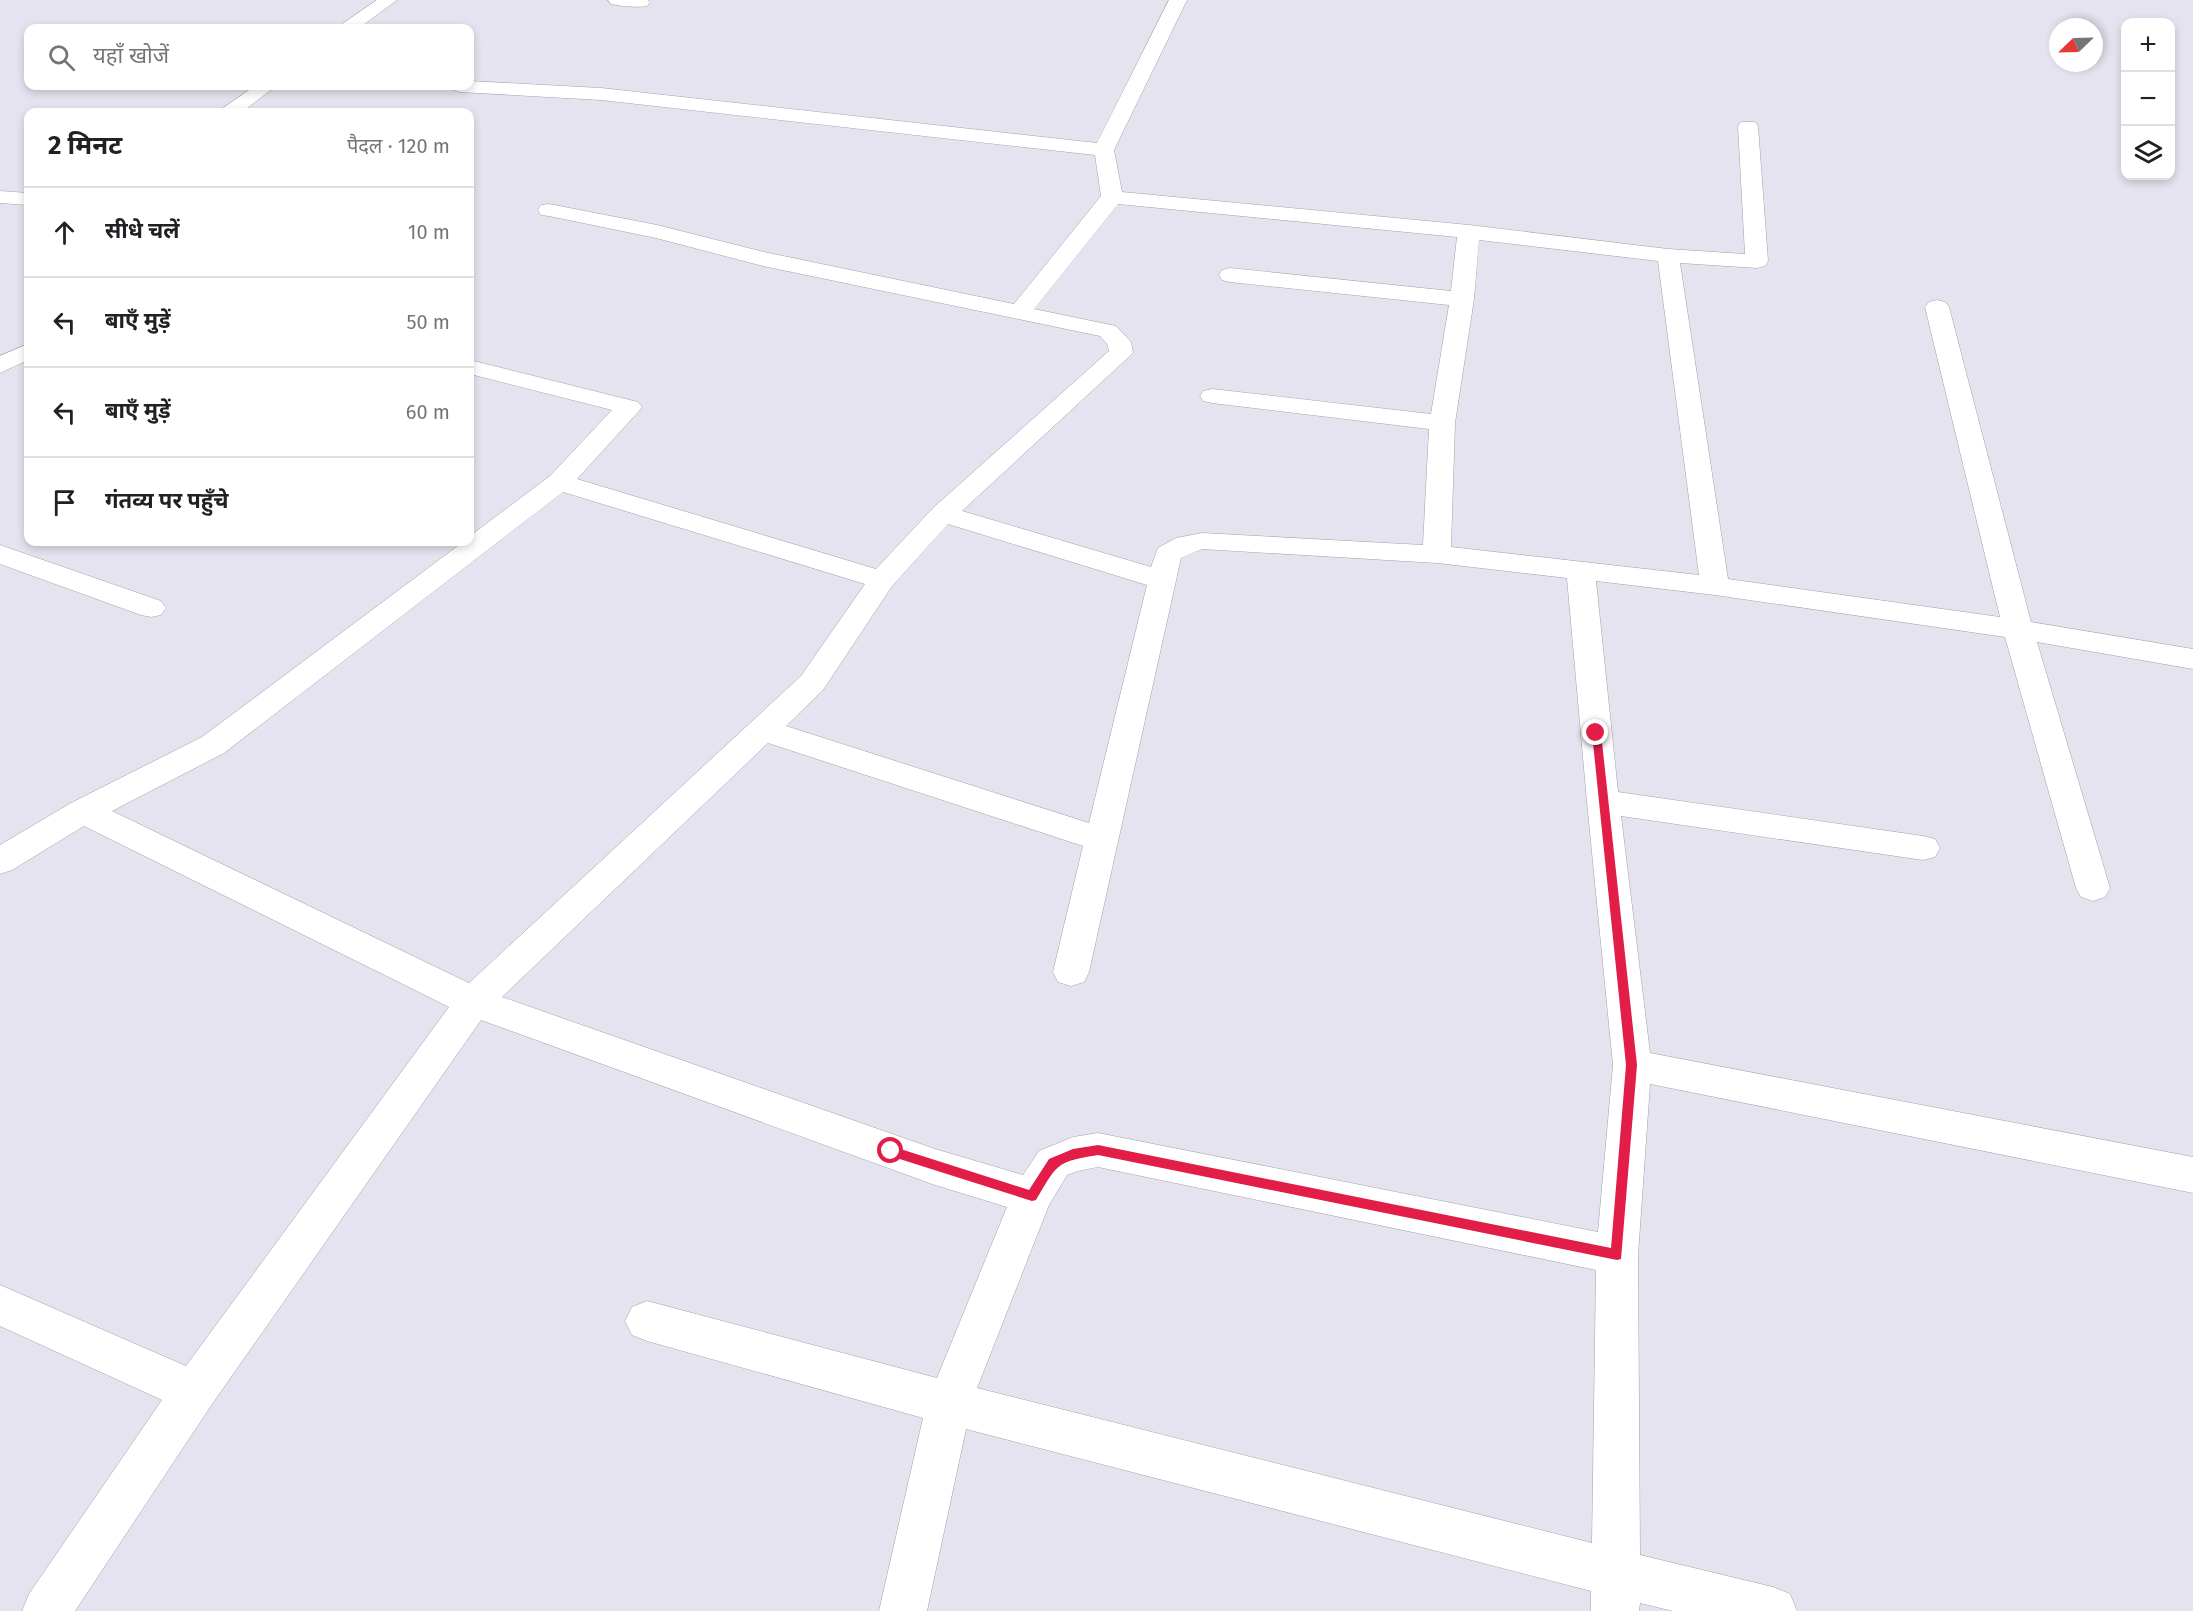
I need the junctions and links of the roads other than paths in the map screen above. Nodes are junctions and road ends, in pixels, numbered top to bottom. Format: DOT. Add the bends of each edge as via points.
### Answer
graph roads {
  1 [pos="388,0"];
  2 [pos="617,0"];
  3 [pos="1178,0"];
  4 [pos="641,2"];
  5 [pos="354,24"];
  6 [pos="474,87"];
  7 [pos="261,90"];
  8 [pos="236,108"];
  9 [pos="1748,126"];
  10 [pos="1104,150"];
  11 [pos="0,197"];
  12 [pos="1113,197"];
  13 [pos="24,199"];
  14 [pos="549,210"];
  15 [pos="1469,232"];
  16 [pos="1668,256"];
  17 [pos="1230,275"];
  18 [pos="1462,299"];
  19 [pos="1937,307"];
  20 [pos="1018,314"];
  21 [pos="24,353"];
  22 [pos="0,366"];
  23 [pos="474,369"];
  24 [pos="1212,396"];
  25 [pos="1442,423"];
  26 [pos="559,482"];
  27 [pos="943,514"];
  28 [pos="0,554"];
  29 [pos="1437,554"];
  30 [pos="1581,571"];
  31 [pos="882,580"];
  32 [pos="1162,580"];
  33 [pos="1715,586"];
  34 [pos="151,608"];
  35 [pos="2018,630"];
  36 [pos="2193,658"];
  37 [pos="761,729"];
  38 [pos="1603,802"];
  39 [pos="83,811"];
  40 [pos="1101,839"];
  41 [pos="1923,848"];
  42 [pos="0,861"];
  43 [pos="2093,888"];
  44 [pos="1071,972"];
  45 [pos="473,1002"];
  46 [pos="1632,1065"];
  47 [pos="2193,1175"];
  48 [pos="1032,1196"];
  49 [pos="1617,1255"];
  50 [pos="0,1305"];
  51 [pos="647,1321"];
  52 [pos="194,1392"];
  53 [pos="949,1403"];
  54 [pos="1615,1592"];
  55 [pos="46,1611"];
  56 [pos="903,1611"];
  57 [pos="1773,1611"];
  1 -- 5 [label="street"];
  2 -- 4 [label="street"];
  3 -- 10 [label="street"];
  6 -- 10 [label="street" via="601,94"];
  7 -- 8 [label="street"];
  9 -- 16 [label="street" via="1757,261"];
  10 -- 12 [label="street"];
  11 -- 13 [label="street"];
  12 -- 15 [label="street"];
  12 -- 20 [label="street"];
  14 -- 20 [label="street"];
  15 -- 16 [label="street"];
  15 -- 18 [label="street"];
  16 -- 33 [label="street"];
  17 -- 18 [label="street"];
  18 -- 25 [label="street"];
  19 -- 35 [label="street"];
  20 -- 27 [label="street" via="1108,331 1119,342 1122,353"];
  21 -- 22 [label="street"];
  23 -- 26 [label="street" via="629,407"];
  24 -- 25 [label="street"];
  25 -- 29 [label="street"];
  26 -- 31 [label="street"];
  26 -- 39 [label="street" via="213,745"];
  27 -- 31 [label="street"];
  27 -- 32 [label="street"];
  28 -- 34 [label="street"];
  29 -- 30 [label="street"];
  29 -- 32 [label="street" via="1202,541 1168,554"];
  30 -- 33 [label="street"];
  30 -- 38 [label="street"];
  31 -- 37 [label="street" via="812,683"];
  32 -- 40 [label="street"];
  33 -- 35 [label="street"];
  35 -- 36 [label="street"];
  35 -- 43 [label="street"];
  37 -- 40 [label="street"];
  37 -- 45 [label="street"];
  38 -- 41 [label="street"];
  38 -- 46 [label="street"];
  39 -- 42 [label="street"];
  39 -- 45 [label="street"];
  40 -- 44 [label="street"];
  45 -- 48 [label="street" via="935,1167"];
  45 -- 52 [label="street"];
  46 -- 47 [label="street"];
  46 -- 49 [label="street"];
  48 -- 49 [label="street" via="1053,1163 1073,1154 1098,1150"];
  48 -- 53 [label="street"];
  49 -- 54 [label="street"];
  50 -- 52 [label="street"];
  51 -- 53 [label="street"];
  52 -- 55 [label="street"];
  53 -- 54 [label="street"];
  53 -- 56 [label="street"];
  54 -- 57 [label="street"];
}
